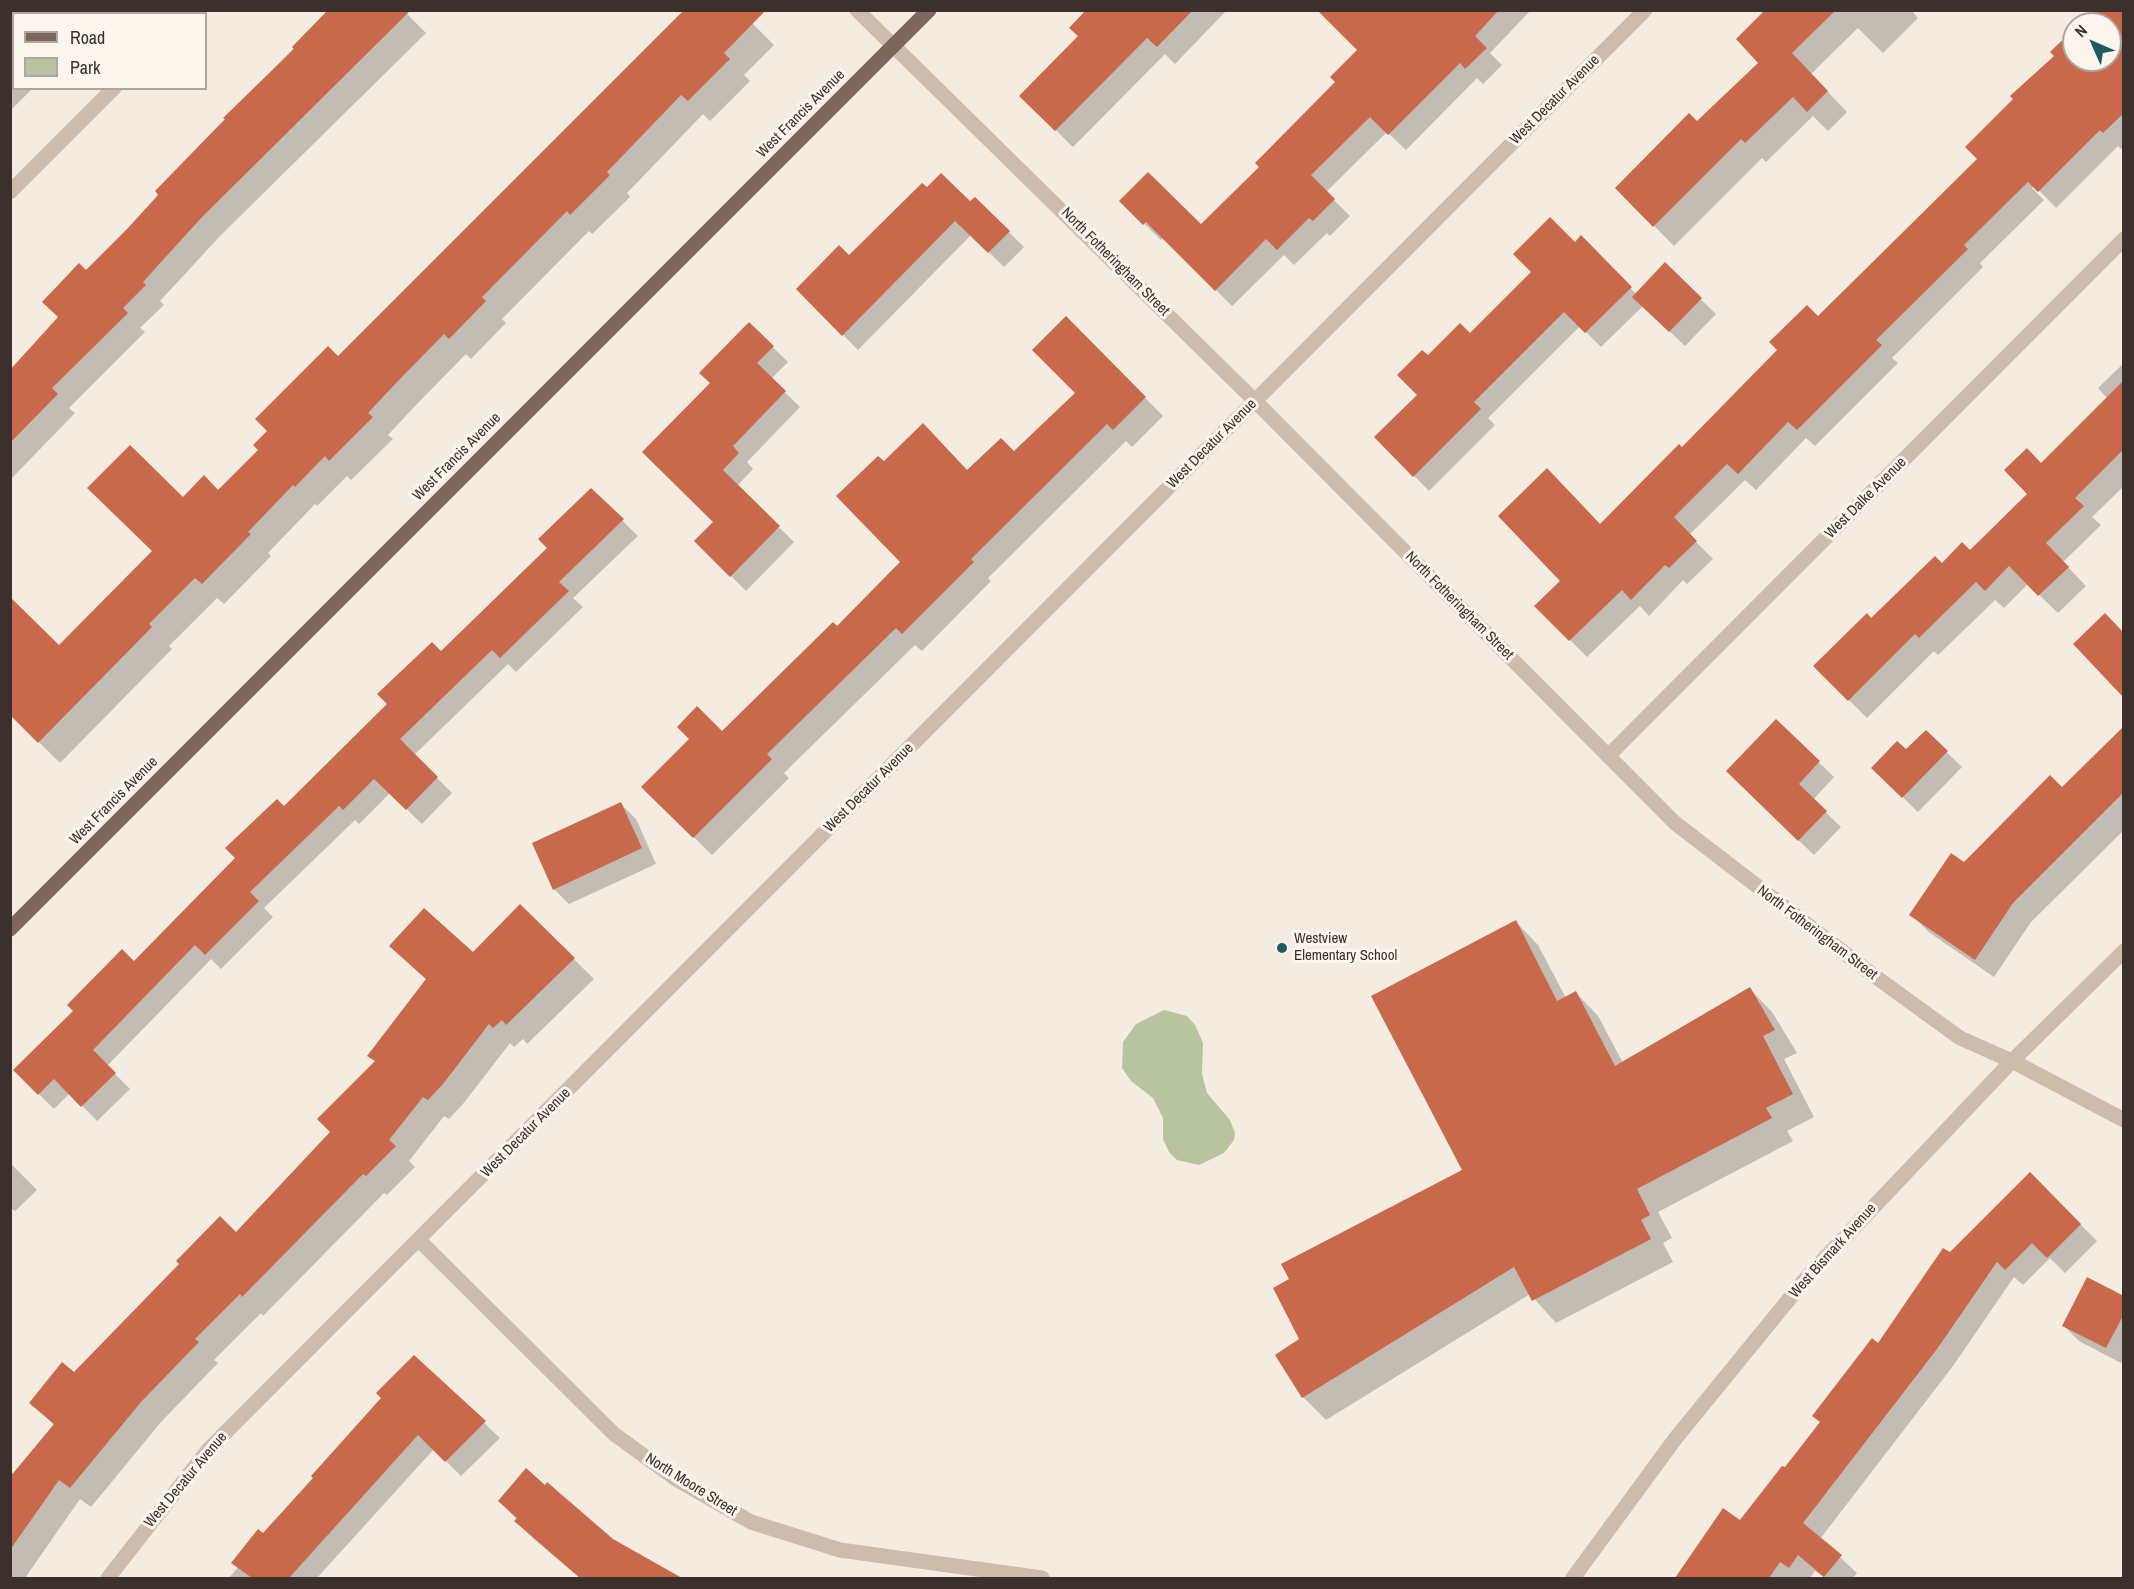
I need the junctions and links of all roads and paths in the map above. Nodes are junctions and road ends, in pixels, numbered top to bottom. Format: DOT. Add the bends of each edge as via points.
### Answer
graph roads {
  1 [pos="857,10"];
  2 [pos="929,10"];
  3 [pos="1645,10"];
  4 [pos="895,45"];
  5 [pos="112,90"];
  6 [pos="10,192"];
  7 [pos="2124,239"];
  8 [pos="1255,401"];
  9 [pos="1608,756"];
  10 [pos="10,929"];
  11 [pos="2124,951"];
  12 [pos="2012,1061"];
  13 [pos="2124,1120"];
  14 [pos="420,1240"];
  15 [pos="108,1578"];
  16 [pos="1042,1578"];
  17 [pos="1573,1578"];
  1 -- 4 [label="street, North Fotheringham Street"];
  2 -- 4 [label="main road, West Francis Avenue"];
  3 -- 8 [label="street, West Decatur Avenue"];
  4 -- 8 [label="street, North Fotheringham Street"];
  4 -- 10 [label="main road, West Francis Avenue"];
  5 -- 6 [label="street"];
  7 -- 9 [label="street, West Dalke Avenue"];
  8 -- 9 [label="street, North Fotheringham Street"];
  8 -- 14 [label="street, West Decatur Avenue"];
  9 -- 12 [label="street, North Fotheringham Street" via="1675,823 1869,972 1960,1038"];
  11 -- 12 [label="street, West Bismark Avenue"];
  12 -- 13 [label="street, North Fotheringham Street"];
  12 -- 17 [label="street, West Bismark Avenue" via="1808,1276 1675,1440"];
  14 -- 15 [label="street, West Decatur Avenue" via="208,1450"];
  14 -- 16 [label="street, North Moore Street" via="614,1434 676,1479 751,1522 840,1550"];
}
